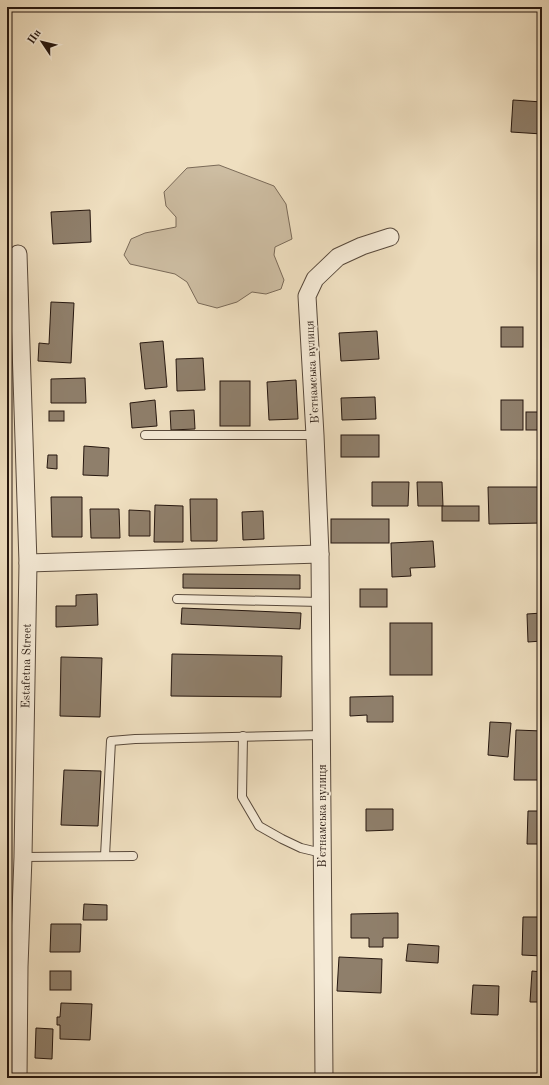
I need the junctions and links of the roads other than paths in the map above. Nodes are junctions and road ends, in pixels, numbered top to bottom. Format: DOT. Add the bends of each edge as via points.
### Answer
graph roads {
  1 [pos="390,237"];
  2 [pos="18,254"];
  3 [pos="145,435"];
  4 [pos="315,435"];
  5 [pos="320,554"];
  6 [pos="28,563"];
  7 [pos="177,599"];
  8 [pos="321,602"];
  9 [pos="322,734"];
  10 [pos="243,736"];
  11 [pos="322,853"];
  12 [pos="106,856"];
  13 [pos="134,856"];
  14 [pos="23,857"];
  15 [pos="18,1078"];
  16 [pos="324,1078"];
  1 -- 4 [label="street, Вʼєтнамська вулиця" via="338,257 315,279 307,296"];
  2 -- 6 [label="street, Estafetna Street"];
  3 -- 4 [label="lane"];
  4 -- 5 [label="street, Вʼєтнамська вулиця"];
  5 -- 6 [label="street"];
  5 -- 8 [label="street, Вʼєтнамська вулиця"];
  6 -- 14 [label="street, Estafetna Street"];
  7 -- 8 [label="lane"];
  8 -- 9 [label="street, Вʼєтнамська вулиця"];
  9 -- 10 [label="lane"];
  9 -- 11 [label="street, Вʼєтнамська вулиця"];
  10 -- 11 [label="lane" via="242,798 259,826 301,848"];
  10 -- 12 [label="lane" via="111,741"];
  11 -- 16 [label="street, Вʼєтнамська вулиця"];
  12 -- 13 [label="lane"];
  12 -- 14 [label="lane"];
  14 -- 15 [label="street, Estafetna Street"];
}
